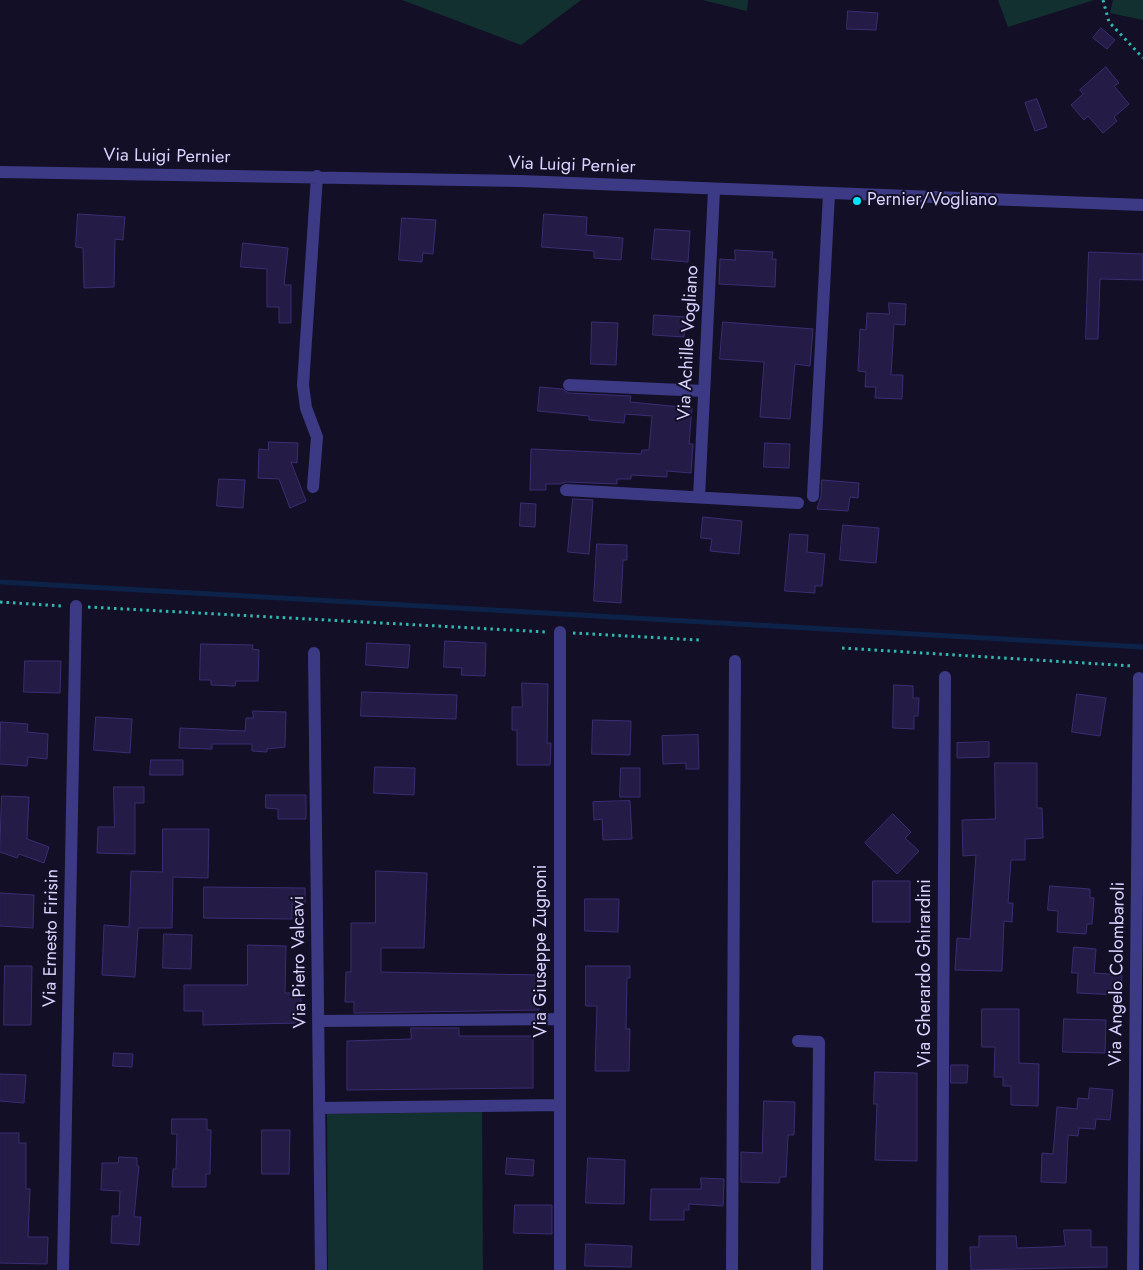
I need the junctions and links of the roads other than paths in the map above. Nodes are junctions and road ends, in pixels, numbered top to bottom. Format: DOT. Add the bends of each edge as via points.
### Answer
graph roads {
  1 [pos="0,172"];
  2 [pos="317,176"];
  3 [pos="714,190"];
  4 [pos="829,194"];
  5 [pos="1143,205"];
  6 [pos="568,385"];
  7 [pos="704,391"];
  8 [pos="313,487"];
  9 [pos="566,490"];
  10 [pos="813,496"];
  11 [pos="699,497"];
  12 [pos="798,503"];
  13 [pos="76,606"];
  14 [pos="560,632"];
  15 [pos="314,653"];
  16 [pos="735,661"];
  17 [pos="1141,672"];
  18 [pos="945,677"];
  19 [pos="560,1019"];
  20 [pos="318,1021"];
  21 [pos="798,1041"];
  22 [pos="560,1105"];
  23 [pos="320,1108"];
  24 [pos="63,1270"];
  25 [pos="321,1270"];
  26 [pos="560,1270"];
  27 [pos="732,1270"];
  28 [pos="817,1270"];
  29 [pos="942,1270"];
  30 [pos="1133,1270"];
  1 -- 2 [label="street, Via Luigi Pernier"];
  2 -- 3 [label="street, Via Luigi Pernier"];
  2 -- 8 [label="street" via="302,385 306,408 317,437"];
  3 -- 4 [label="street, Via Luigi Pernier"];
  3 -- 7 [label="street, Via Achille Vogliano"];
  4 -- 5 [label="street, Via Luigi Pernier"];
  4 -- 10 [label="street"];
  6 -- 7 [label="street"];
  7 -- 11 [label="street, Via Achille Vogliano"];
  9 -- 11 [label="street"];
  11 -- 12 [label="street"];
  13 -- 24 [label="street, Via Ernesto Firisin"];
  14 -- 19 [label="street, Via Giuseppe Zugnoni"];
  15 -- 20 [label="street, Via Pietro Valcavi"];
  16 -- 27 [label="street"];
  17 -- 30 [label="street, Via Angelo Colombaroli"];
  18 -- 29 [label="street, Via Gherardo Ghirardini"];
  19 -- 20 [label="street"];
  19 -- 22 [label="street, Via Giuseppe Zugnoni"];
  20 -- 23 [label="street, Via Pietro Valcavi"];
  21 -- 28 [label="street" via="819,1042"];
  22 -- 23 [label="street"];
  22 -- 26 [label="street, Via Giuseppe Zugnoni"];
  23 -- 25 [label="street, Via Pietro Valcavi"];
}
